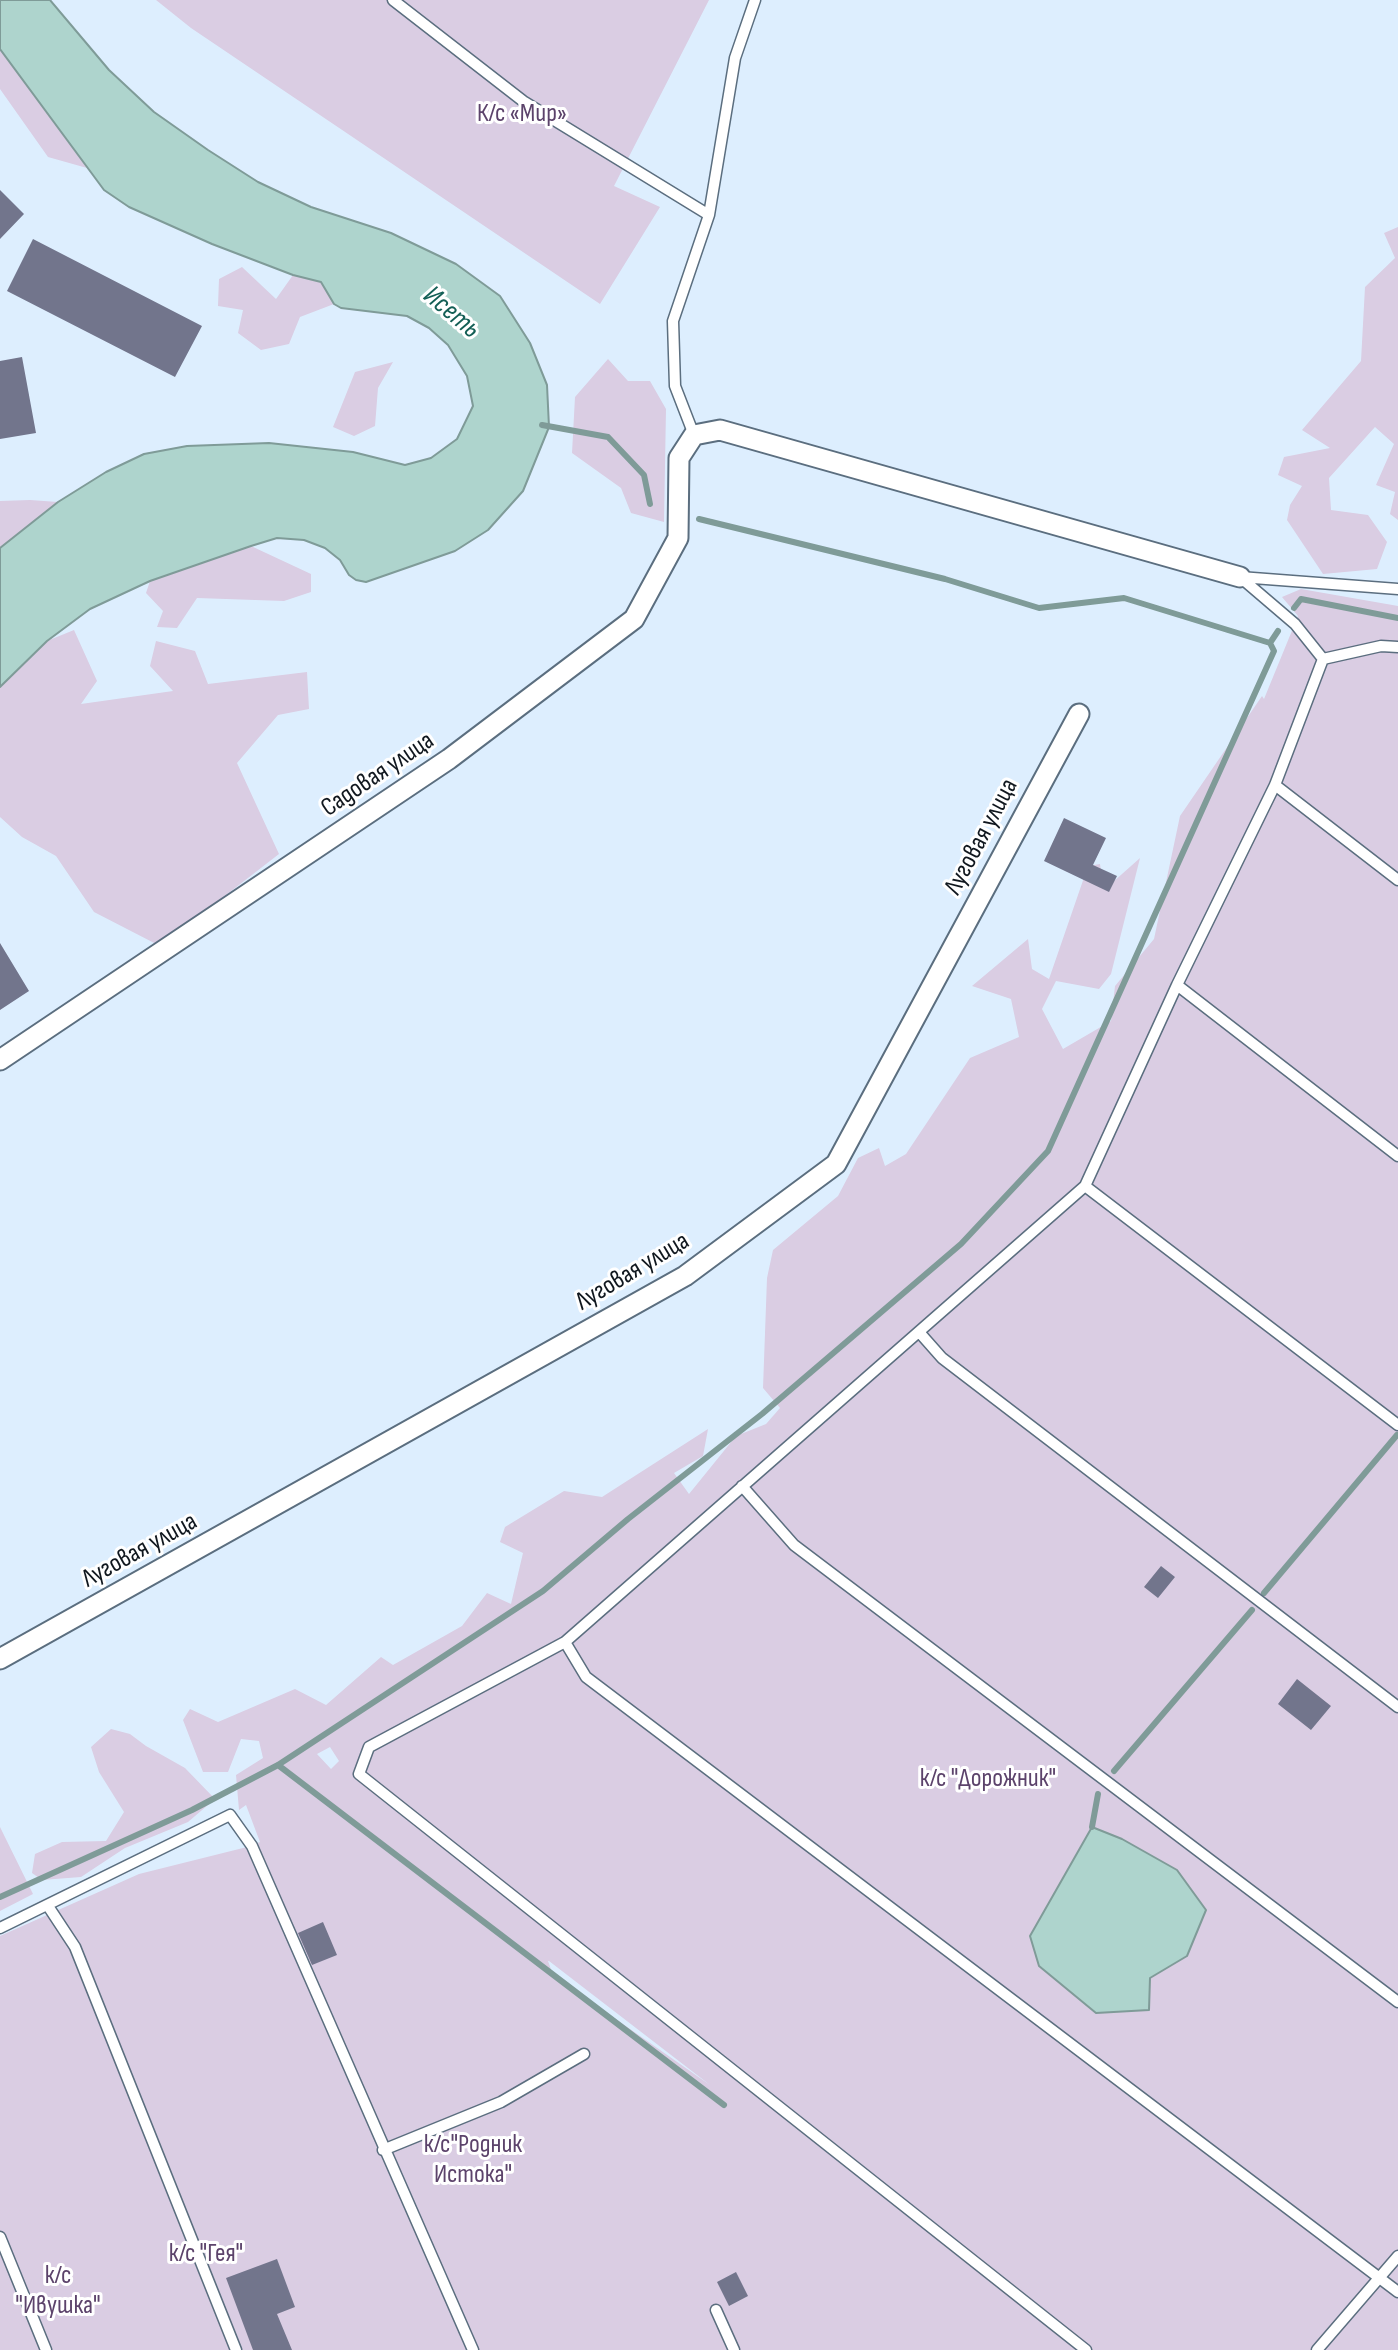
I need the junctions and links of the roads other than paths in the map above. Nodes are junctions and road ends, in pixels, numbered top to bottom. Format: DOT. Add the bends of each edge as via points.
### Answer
graph roads {
  1 [pos="393,0"];
  2 [pos="755,0"];
  3 [pos="709,215"];
  4 [pos="694,435"];
  5 [pos="1240,577"];
  6 [pos="1398,589"];
  7 [pos="1398,647"];
  8 [pos="1323,659"];
  9 [pos="1079,714"];
  10 [pos="1275,785"];
  11 [pos="1398,880"];
  12 [pos="1177,985"];
  13 [pos="0,1060"];
  14 [pos="1398,1156"];
  15 [pos="1085,1186"];
  16 [pos="919,1332"];
  17 [pos="1398,1425"];
  18 [pos="743,1486"];
  19 [pos="565,1642"];
  20 [pos="0,1659"];
  21 [pos="1398,1707"];
  22 [pos="48,1906"];
  23 [pos="0,1928"];
  24 [pos="1398,2002"];
  25 [pos="584,2054"];
  26 [pos="383,2150"];
  27 [pos="0,2237"];
  28 [pos="1398,2256"];
  29 [pos="1379,2277"];
  30 [pos="1398,2292"];
  31 [pos="716,2310"];
  32 [pos="46,2350"];
  33 [pos="236,2350"];
  34 [pos="473,2350"];
  35 [pos="734,2350"];
  36 [pos="1086,2350"];
  37 [pos="1317,2350"];
  1 -- 3 [label="lane" via="523,101"];
  2 -- 3 [label="lane" via="735,58"];
  3 -- 4 [label="lane" via="673,321 675,386"];
  4 -- 5 [label="street" via="720,430"];
  4 -- 13 [label="street, Садовая улица" via="679,458 678,538 634,619 449,759"];
  5 -- 6 [label="lane"];
  5 -- 8 [label="lane" via="1295,624"];
  7 -- 8 [label="lane" via="1381,646"];
  8 -- 10 [label="lane"];
  9 -- 20 [label="street, Луговая улица" via="836,1164 685,1276"];
  10 -- 11 [label="lane"];
  10 -- 12 [label="lane"];
  12 -- 14 [label="lane"];
  12 -- 15 [label="lane"];
  15 -- 16 [label="lane"];
  15 -- 17 [label="lane"];
  16 -- 18 [label="lane"];
  16 -- 21 [label="lane" via="942,1358"];
  18 -- 19 [label="lane"];
  18 -- 24 [label="lane" via="794,1545"];
  19 -- 29 [label="lane" via="586,1677"];
  19 -- 36 [label="lane" via="369,1747 359,1774"];
  22 -- 23 [label="lane"];
  22 -- 26 [label="lane" via="230,1815 251,1846"];
  22 -- 33 [label="lane" via="75,1947"];
  25 -- 26 [label="lane" via="501,2102"];
  26 -- 34 [label="lane"];
  27 -- 32 [label="lane"];
  28 -- 29 [label="lane"];
  29 -- 30 [label="lane"];
  29 -- 37 [label="lane"];
  31 -- 35 [label="lane"];
}
